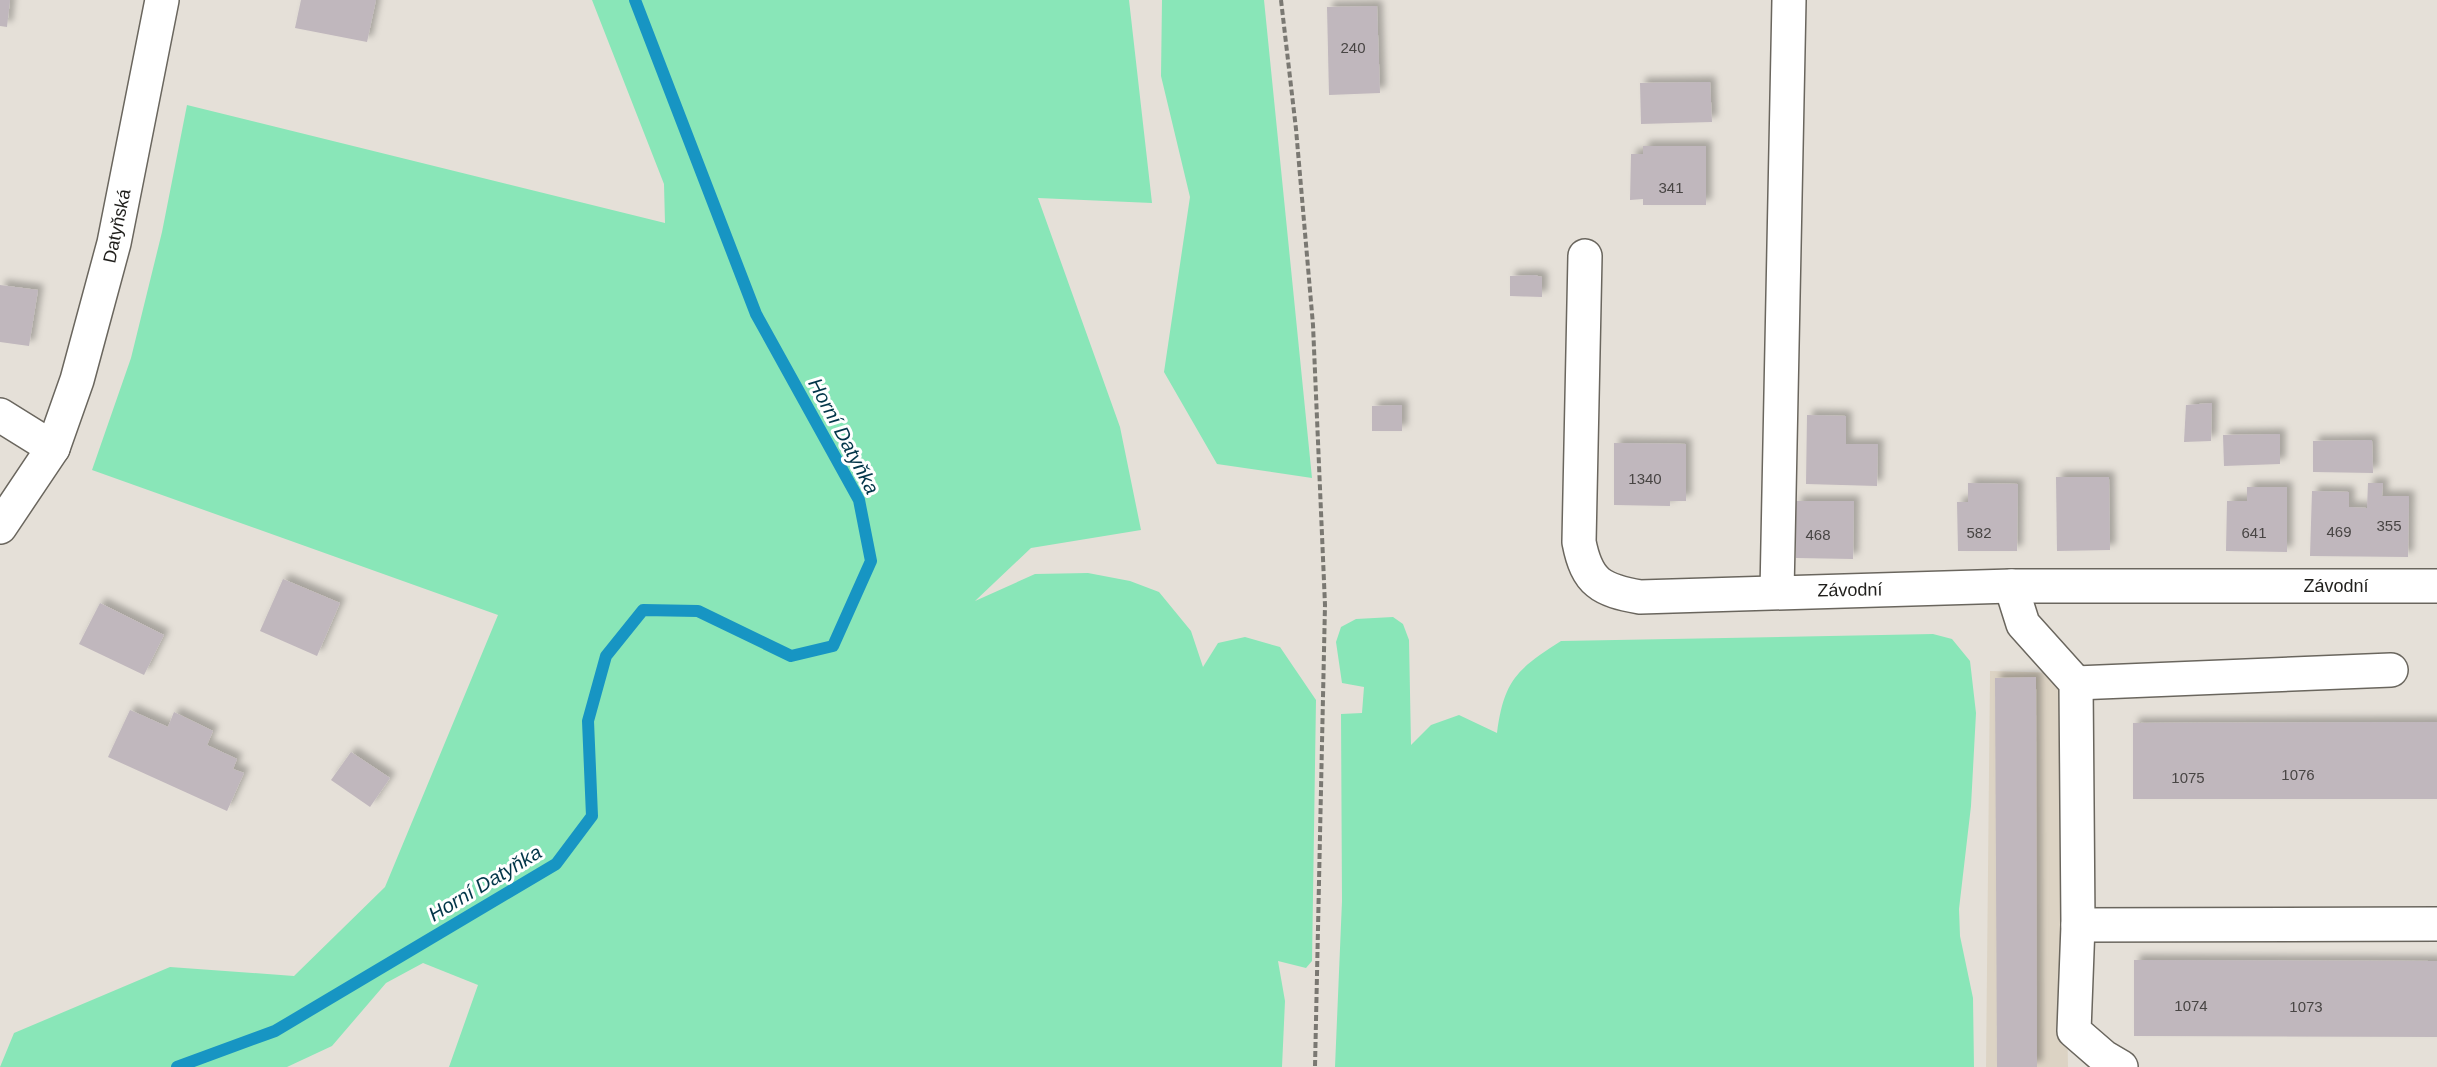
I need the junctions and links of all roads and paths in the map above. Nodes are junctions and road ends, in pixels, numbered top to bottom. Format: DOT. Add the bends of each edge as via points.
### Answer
graph roads {
  1 [pos="162,0"];
  2 [pos="1281,0"];
  3 [pos="1789,0"];
  4 [pos="1586,256"];
  5 [pos="0,415"];
  6 [pos="53,447"];
  7 [pos="1,524"];
  8 [pos="2011,586"];
  9 [pos="2437,586"];
  10 [pos="1777,592"];
  11 [pos="2391,670"];
  12 [pos="2076,683"];
  13 [pos="2437,924"];
  14 [pos="2078,925"];
  15 [pos="1315,1067"];
  16 [pos="2121,1067"];
  1 -- 6 [label="street, Datyňská" via="114,243 77,380"];
  2 -- 15 [label="path" via="1313,326 1325,605"];
  3 -- 10 [label="street"];
  4 -- 10 [label="street, Závodní" via="1579,542 1582,561 1591,576 1611,592 1640,597"];
  5 -- 6 [label="street"];
  6 -- 7 [label="street, Datyňská"];
  8 -- 9 [label="street, Závodní"];
  8 -- 10 [label="street, Závodní"];
  8 -- 12 [label="street" via="2023,624"];
  11 -- 12 [label="street"];
  12 -- 14 [label="street"];
  13 -- 14 [label="street"];
  14 -- 16 [label="street" via="2074,1031"];
}
